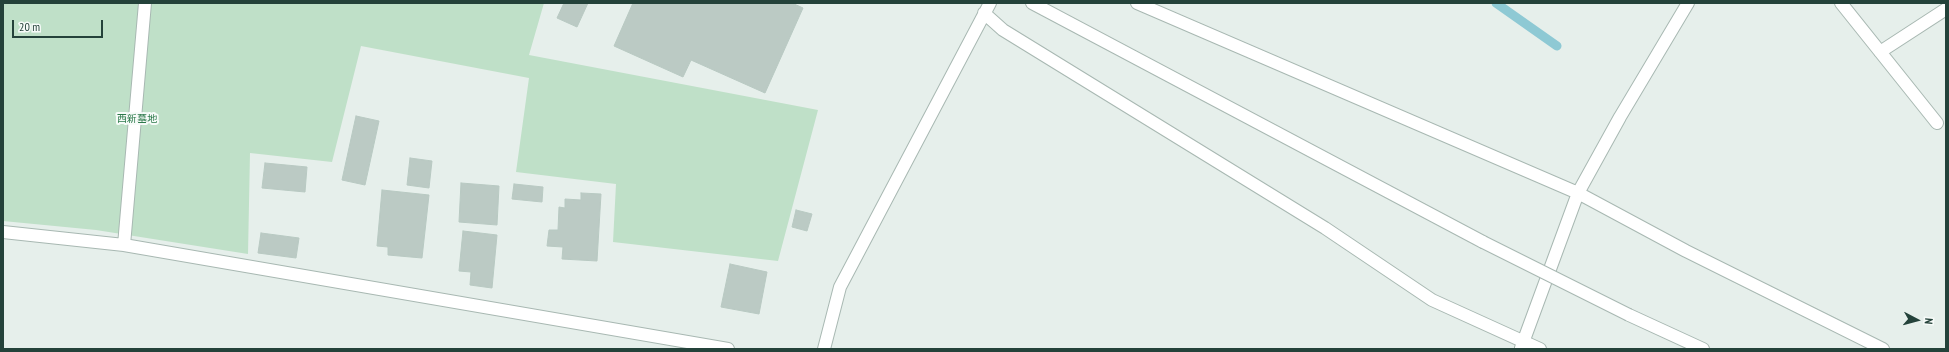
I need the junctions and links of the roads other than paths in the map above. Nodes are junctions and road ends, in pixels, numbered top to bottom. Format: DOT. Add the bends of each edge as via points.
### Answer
graph roads {
  1 [pos="145,3"];
  2 [pos="1032,3"];
  3 [pos="1137,3"];
  4 [pos="1688,3"];
  5 [pos="1841,3"];
  6 [pos="987,8"];
  7 [pos="1946,9"];
  8 [pos="1880,52"];
  9 [pos="1937,122"];
  10 [pos="1578,193"];
  11 [pos="3,232"];
  12 [pos="124,245"];
  13 [pos="1522,345"];
  14 [pos="728,349"];
  15 [pos="824,349"];
  16 [pos="1540,349"];
  17 [pos="1703,349"];
  18 [pos="1883,349"];
  1 -- 12 [label="street"];
  2 -- 17 [label="street, bridge" via="1483,242"];
  3 -- 10 [label="street"];
  4 -- 10 [label="street"];
  5 -- 8 [label="street"];
  6 -- 13 [label="street" via="1002,30 1325,228 1432,300"];
  6 -- 15 [label="street" via="840,287"];
  7 -- 8 [label="street"];
  8 -- 9 [label="street"];
  10 -- 13 [label="street"];
  10 -- 18 [label="street" via="1686,251"];
  11 -- 12 [label="street"];
  12 -- 14 [label="street"];
  13 -- 16 [label="street"];
}
